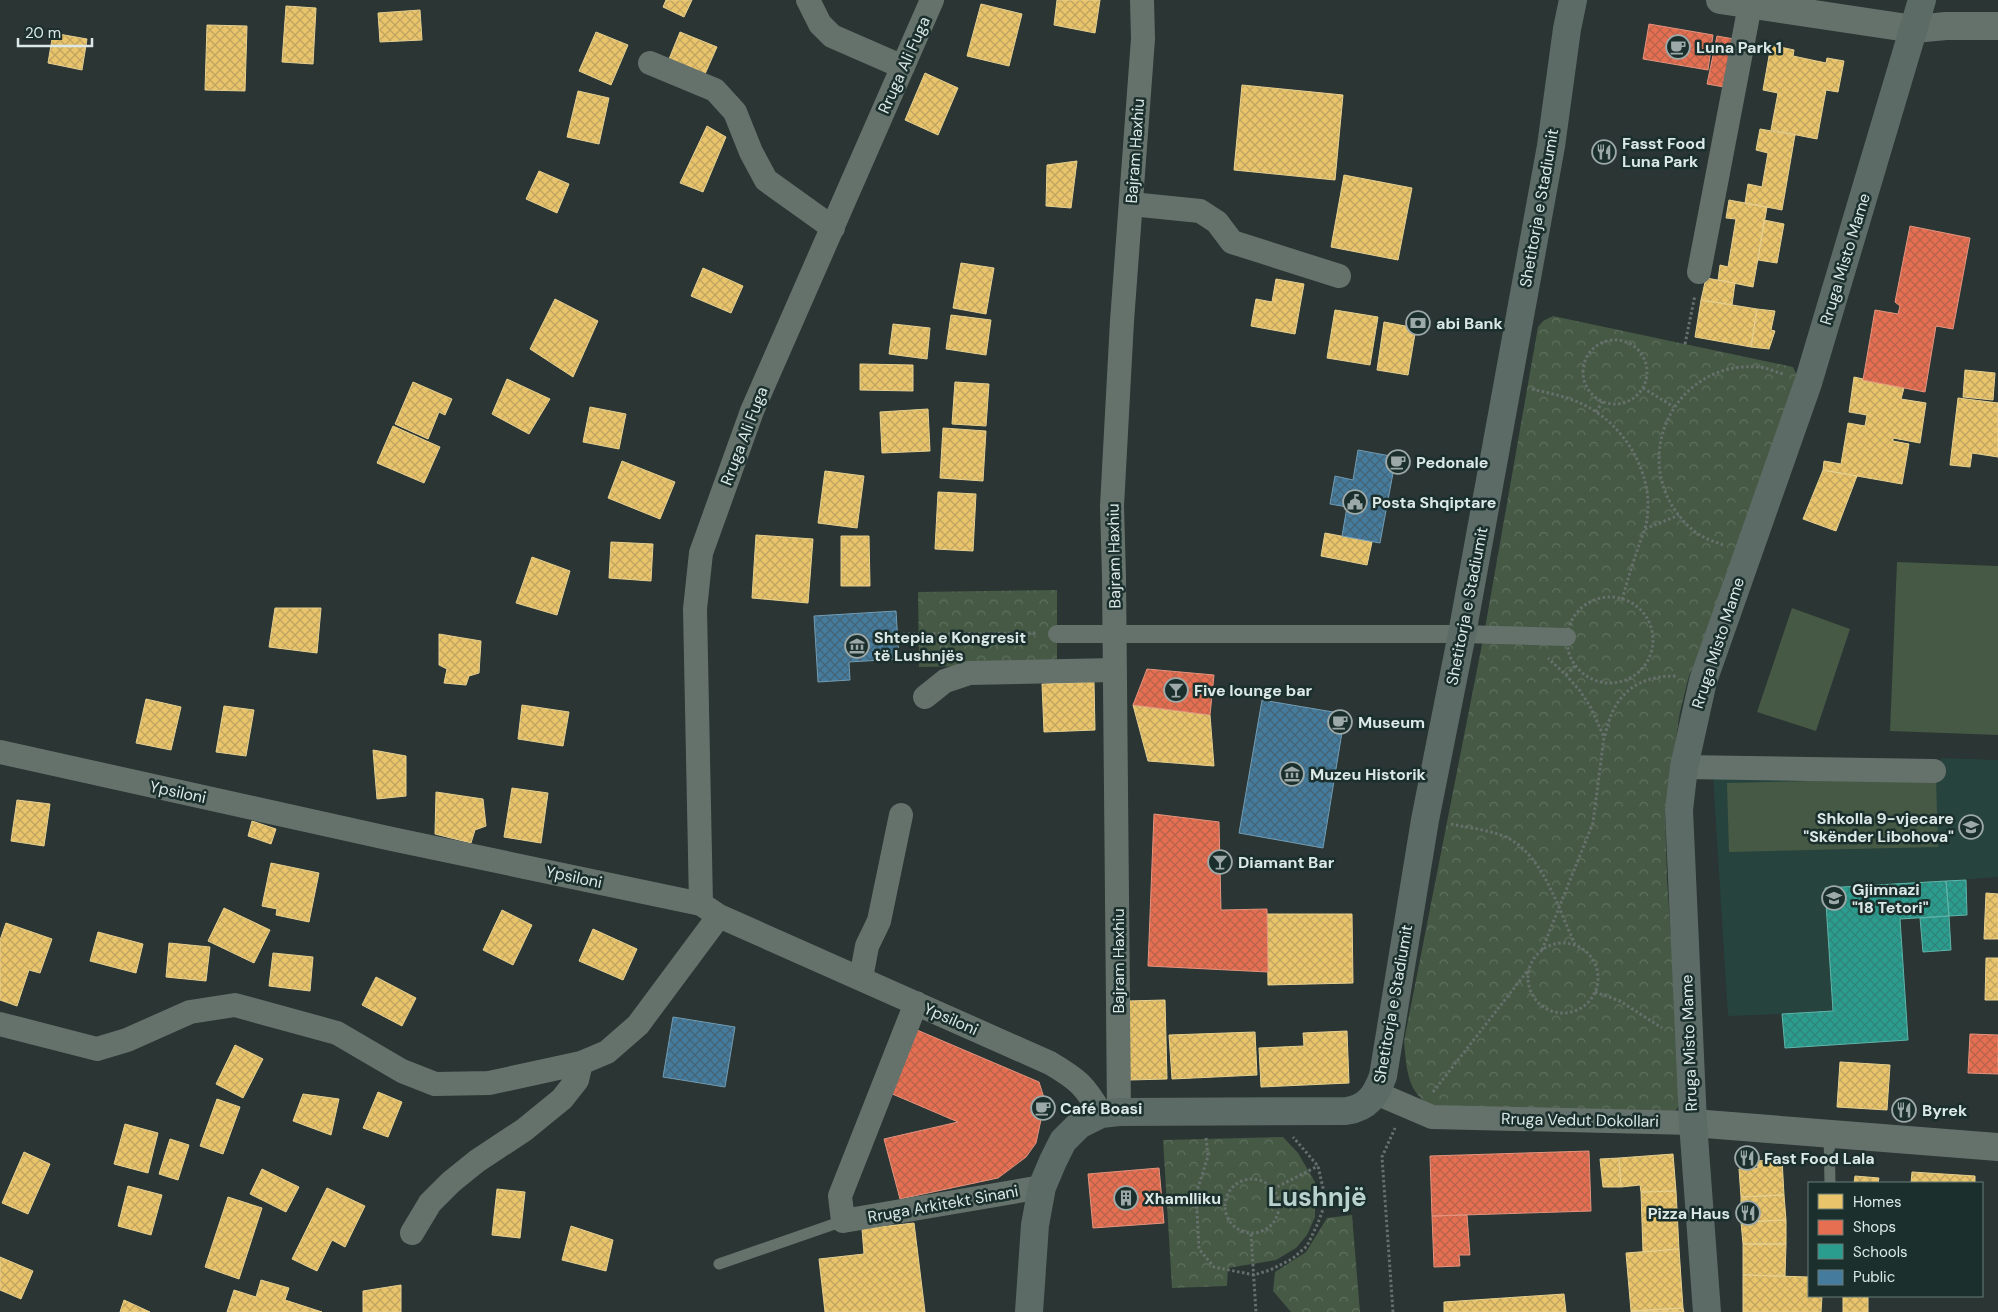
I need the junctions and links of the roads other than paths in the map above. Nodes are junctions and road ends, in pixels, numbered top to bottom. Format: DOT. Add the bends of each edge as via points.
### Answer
graph roads {
  1 [pos="808,0"];
  2 [pos="932,0"];
  3 [pos="1142,0"];
  4 [pos="1573,0"];
  5 [pos="1720,0"];
  6 [pos="1828,0"];
  7 [pos="1750,5"];
  8 [pos="1918,14"];
  9 [pos="1998,26"];
  10 [pos="650,63"];
  11 [pos="903,67"];
  12 [pos="1131,204"];
  13 [pos="832,228"];
  14 [pos="1700,272"];
  15 [pos="1339,276"];
  16 [pos="1115,633"];
  17 [pos="1057,634"];
  18 [pos="1462,634"];
  19 [pos="1567,637"];
  20 [pos="1115,670"];
  21 [pos="925,697"];
  22 [pos="0,752"];
  23 [pos="1684,767"];
  24 [pos="1934,771"];
  25 [pos="901,815"];
  26 [pos="710,910"];
  27 [pos="861,978"];
  28 [pos="916,1003"];
  29 [pos="0,1024"];
  30 [pos="581,1063"];
  31 [pos="1376,1093"];
  32 [pos="1110,1113"];
  33 [pos="1693,1123"];
  34 [pos="1829,1134"];
  35 [pos="1998,1147"];
  36 [pos="1830,1182"];
  37 [pos="1042,1187"];
  38 [pos="843,1221"];
  39 [pos="412,1233"];
  40 [pos="719,1264"];
  41 [pos="1029,1312"];
  42 [pos="1707,1312"];
  1 -- 11 [label="street" via="820,24 832,36"];
  2 -- 11 [label="street, Rruga Ali Fuga"];
  3 -- 12 [label="street, Bajram Haxhiu" via="1143,39"];
  4 -- 18 [label="main road, Shetitorja e Stadiumit" via="1551,146"];
  5 -- 7 [label="street"];
  6 -- 8 [label="street"];
  7 -- 8 [label="street"];
  7 -- 14 [label="street"];
  8 -- 9 [label="street" via="1946,26"];
  8 -- 23 [label="main road, Rruga Misto Mame" via="1808,384 1703,681"];
  10 -- 13 [label="street" via="715,90 735,112 766,180"];
  11 -- 13 [label="street, Rruga Ali Fuga"];
  12 -- 15 [label="street" via="1200,211 1217,222 1232,242"];
  12 -- 16 [label="street, Bajram Haxhiu" via="1112,506"];
  13 -- 26 [label="street, Rruga Ali Fuga" via="752,411 701,553 695,609"];
  16 -- 17 [label="street"];
  16 -- 18 [label="street"];
  16 -- 20 [label="street, Bajram Haxhiu"];
  18 -- 19 [label="street"];
  18 -- 31 [label="main road, Shetitorja e Stadiumit" via="1426,820 1383,1076"];
  20 -- 21 [label="street" via="969,673 945,681"];
  20 -- 32 [label="street, Bajram Haxhiu"];
  22 -- 26 [label="street, Ypsiloni"];
  23 -- 24 [label="street"];
  23 -- 33 [label="main road, Rruga Misto Mame" via="1679,810"];
  25 -- 27 [label="street" via="880,921 867,946"];
  26 -- 27 [label="street, Ypsiloni"];
  26 -- 30 [label="street" via="638,1024 607,1052"];
  27 -- 28 [label="street, Ypsiloni"];
  28 -- 32 [label="street, Ypsiloni" via="1050,1062 1076,1078"];
  28 -- 38 [label="street" via="840,1196"];
  29 -- 30 [label="street" via="97,1049 127,1040 190,1012 235,1005 337,1033 402,1071 435,1084 489,1083"];
  30 -- 39 [label="street" via="577,1080 562,1099 451,1182 430,1203"];
  31 -- 32 [label="main road" via="1368,1103 1346,1111"];
  31 -- 33 [label="street, Rruga Vedut Dokollari" via="1432,1117"];
  32 -- 37 [label="main road" via="1079,1125 1063,1141"];
  33 -- 34 [label="street, Rruga Vedut Dokollari"];
  33 -- 42 [label="main road, Rruga Misto Mame"];
  34 -- 35 [label="street, Rruga Vedut Dokollari"];
  34 -- 36 [label="lane"];
  37 -- 38 [label="street, Rruga Arkitekt Sinani"];
  37 -- 41 [label="main road" via="1035,1225"];
  38 -- 40 [label="lane"];
}
